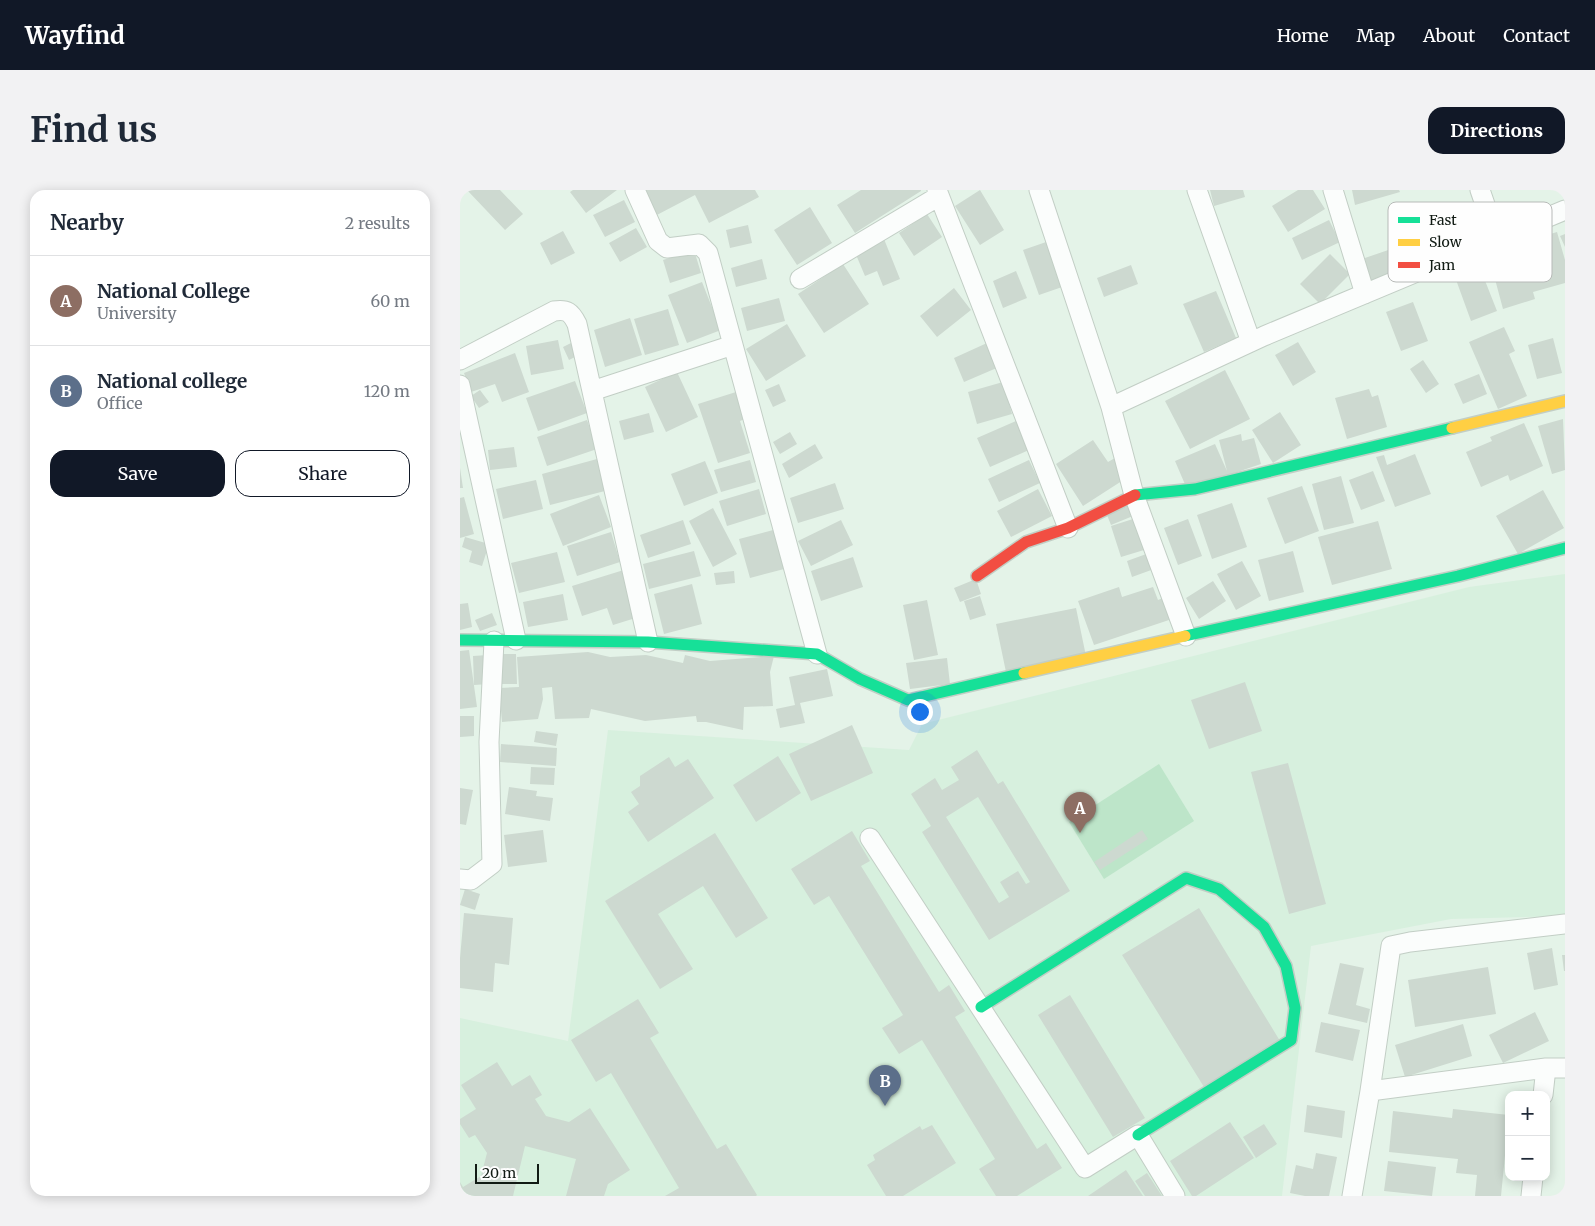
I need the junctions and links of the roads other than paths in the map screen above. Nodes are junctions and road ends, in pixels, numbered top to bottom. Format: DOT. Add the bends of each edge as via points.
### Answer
graph roads {
  1 [pos="635,190"];
  2 [pos="1040,190"];
  3 [pos="1197,190"];
  4 [pos="1333,190"];
  5 [pos="1480,190"];
  6 [pos="938,193"];
  7 [pos="1484,202"];
  8 [pos="1565,210"];
  9 [pos="1552,216"];
  10 [pos="800,279"];
  11 [pos="1394,282"];
  12 [pos="1365,294"];
  13 [pos="1251,342"];
  14 [pos="733,345"];
  15 [pos="460,360"];
  16 [pos="460,385"];
  17 [pos="592,391"];
  18 [pos="1565,401"];
  19 [pos="1111,407"];
  20 [pos="1134,495"];
  21 [pos="1068,528"];
  22 [pos="1565,548"];
  23 [pos="977,576"];
  24 [pos="1186,636"];
  25 [pos="460,640"];
  26 [pos="494,640"];
  27 [pos="516,640"];
  28 [pos="648,642"];
  29 [pos="817,654"];
  30 [pos="870,838"];
  31 [pos="460,879"];
  32 [pos="1565,924"];
  33 [pos="981,1007"];
  34 [pos="1546,1068"];
  35 [pos="1565,1068"];
  36 [pos="1370,1091"];
  37 [pos="1543,1091"];
  38 [pos="1138,1135"];
  39 [pos="1533,1181"];
  40 [pos="1175,1196"];
  41 [pos="1352,1196"];
  42 [pos="1531,1196"];
  1 -- 14 [label="street" via="658,241 667,248 699,244 708,253"];
  2 -- 19 [label="street"];
  3 -- 13 [label="street"];
  4 -- 12 [label="street"];
  5 -- 7 [label="street"];
  6 -- 10 [label="street"];
  6 -- 21 [label="street"];
  8 -- 9 [label="street"];
  11 -- 12 [label="street"];
  12 -- 13 [label="street"];
  13 -- 19 [label="street"];
  14 -- 17 [label="street"];
  14 -- 29 [label="street"];
  15 -- 17 [label="street" via="554,311 564,309 572,314 577,324"];
  16 -- 27 [label="street"];
  17 -- 28 [label="street"];
  18 -- 20 [label="street" via="1195,489"];
  19 -- 20 [label="street"];
  20 -- 21 [label="street"];
  20 -- 24 [label="street"];
  21 -- 23 [label="street" via="1026,542"];
  22 -- 24 [label="street" via="1458,576"];
  24 -- 29 [label="street" via="908,700"];
  25 -- 26 [label="street"];
  26 -- 27 [label="street"];
  26 -- 31 [label="street" via="489,742 492,864 471,880"];
  27 -- 28 [label="street"];
  28 -- 29 [label="street"];
  30 -- 33 [label="street"];
  32 -- 36 [label="street" via="1391,946"];
  33 -- 38 [label="street" via="1085,1168"];
  33 -- 38 [label="street" via="1186,878 1219,889 1264,927 1286,966 1295,1008 1291,1040"];
  34 -- 35 [label="street"];
  34 -- 36 [label="street"];
  34 -- 37 [label="street"];
  36 -- 41 [label="street"];
  38 -- 40 [label="street"];
  39 -- 42 [label="street"];
}
